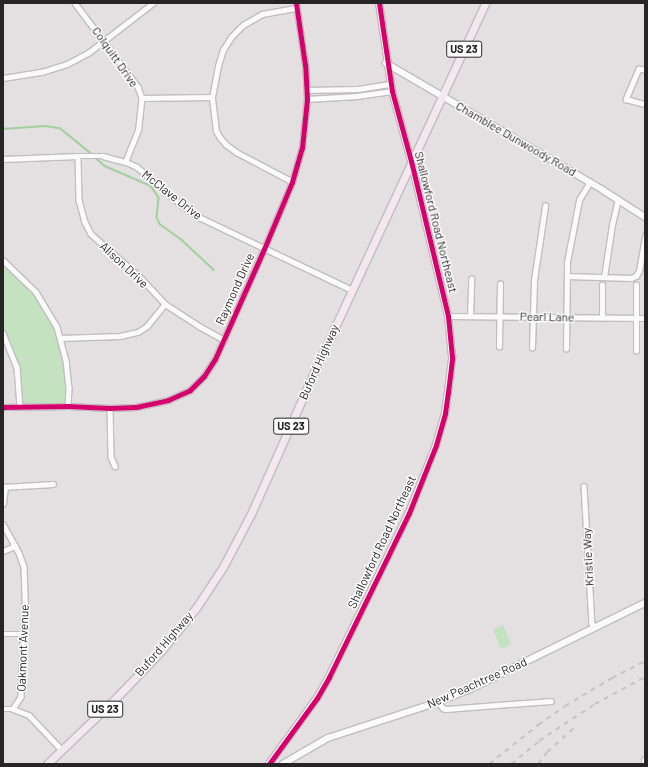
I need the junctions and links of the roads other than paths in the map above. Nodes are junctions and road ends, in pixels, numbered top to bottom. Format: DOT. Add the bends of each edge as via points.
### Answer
graph roads {
  1 [pos="75,3"];
  2 [pos="153,3"];
  3 [pos="379,3"];
  4 [pos="485,3"];
  5 [pos="296,5"];
  6 [pos="105,40"];
  7 [pos="386,63"];
  8 [pos="645,70"];
  9 [pos="3,78"];
  10 [pos="391,84"];
  11 [pos="307,90"];
  12 [pos="392,91"];
  13 [pos="442,95"];
  14 [pos="212,97"];
  15 [pos="142,98"];
  16 [pos="307,99"];
  17 [pos="645,104"];
  18 [pos="78,156"];
  19 [pos="3,159"];
  20 [pos="411,161"];
  21 [pos="126,162"];
  22 [pos="292,182"];
  23 [pos="590,182"];
  24 [pos="618,200"];
  25 [pos="545,206"];
  26 [pos="645,217"];
  27 [pos="645,236"];
  28 [pos="264,249"];
  29 [pos="3,260"];
  30 [pos="567,276"];
  31 [pos="604,277"];
  32 [pos="471,279"];
  33 [pos="500,284"];
  34 [pos="602,285"];
  35 [pos="636,285"];
  36 [pos="352,290"];
  37 [pos="164,304"];
  38 [pos="448,316"];
  39 [pos="470,316"];
  40 [pos="499,316"];
  41 [pos="532,317"];
  42 [pos="567,317"];
  43 [pos="602,318"];
  44 [pos="636,318"];
  45 [pos="645,318"];
  46 [pos="3,333"];
  47 [pos="60,338"];
  48 [pos="224,340"];
  49 [pos="499,347"];
  50 [pos="532,348"];
  51 [pos="566,349"];
  52 [pos="636,351"];
  53 [pos="68,406"];
  54 [pos="3,407"];
  55 [pos="20,407"];
  56 [pos="110,408"];
  57 [pos="115,466"];
  58 [pos="53,484"];
  59 [pos="584,486"];
  60 [pos="4,487"];
  61 [pos="3,504"];
  62 [pos="3,524"];
  63 [pos="15,546"];
  64 [pos="3,551"];
  65 [pos="645,603"];
  66 [pos="594,628"];
  67 [pos="3,634"];
  68 [pos="25,634"];
  69 [pos="551,701"];
  70 [pos="438,702"];
  71 [pos="3,709"];
  72 [pos="13,709"];
  73 [pos="62,750"];
  74 [pos="47,764"];
  75 [pos="269,764"];
  76 [pos="283,764"];
  1 -- 6 [label="street, Colquitt Drive"];
  2 -- 6 [label="street"];
  3 -- 7 [label="street, Shallowford Road Northeast"];
  4 -- 13 [label="main road, Buford Highway / US 23"];
  5 -- 11 [label="street, Raymond Drive"];
  5 -- 14 [label="street" via="262,14 243,25 230,37 218,66"];
  6 -- 9 [label="street" via="67,64 42,72"];
  6 -- 15 [label="street, Colquitt Drive" via="138,87"];
  7 -- 10 [label="street, Shallowford Road Northeast"];
  7 -- 13 [label="street, Chamblee Dunwoody Road"];
  8 -- 17 [label="street" via="638,69 626,99"];
  10 -- 11 [label="street" via="358,89"];
  10 -- 12 [label="street, Shallowford Road Northeast"];
  11 -- 16 [label="street, Raymond Drive"];
  12 -- 16 [label="street"];
  12 -- 20 [label="street, Shallowford Road Northeast"];
  13 -- 20 [label="main road, Buford Highway / US 23"];
  13 -- 23 [label="street, Chamblee Dunwoody Road"];
  14 -- 15 [label="street"];
  14 -- 22 [label="street" via="216,131 226,145"];
  15 -- 21 [label="street, Colquitt Drive" via="139,129"];
  16 -- 22 [label="street, Raymond Drive" via="305,129"];
  18 -- 19 [label="street, McClave Drive"];
  18 -- 21 [label="street, McClave Drive" via="98,156"];
  18 -- 37 [label="street, Alison Drive" via="79,200 91,234 142,280"];
  20 -- 36 [label="main road, Buford Highway / US 23"];
  20 -- 38 [label="street, Shallowford Road Northeast"];
  21 -- 28 [label="street, McClave Drive" via="137,167 199,217"];
  22 -- 28 [label="street, Raymond Drive"];
  23 -- 24 [label="street, Chamblee Dunwoody Road"];
  23 -- 30 [label="street" via="579,200 567,262"];
  24 -- 26 [label="street, Chamblee Dunwoody Road"];
  24 -- 31 [label="street"];
  25 -- 41 [label="street" via="534,280"];
  27 -- 31 [label="street" via="636,276"];
  28 -- 36 [label="street, McClave Drive"];
  28 -- 48 [label="street, Raymond Drive"];
  29 -- 47 [label="street" via="36,292 50,314"];
  30 -- 31 [label="street"];
  30 -- 42 [label="street"];
  32 -- 39 [label="street"];
  33 -- 40 [label="street"];
  34 -- 43 [label="street"];
  35 -- 44 [label="street"];
  36 -- 73 [label="main road, Buford Highway / US 23" via="251,514 196,608 161,651"];
  37 -- 47 [label="street" via="147,326 138,332 120,336"];
  37 -- 48 [label="street, Alison Drive"];
  38 -- 39 [label="street, Pearl Lane"];
  38 -- 75 [label="street, Shallowford Road Northeast" via="452,357 445,413 436,445 409,513 329,677 317,698"];
  39 -- 40 [label="street, Pearl Lane"];
  40 -- 41 [label="street, Pearl Lane"];
  40 -- 49 [label="street"];
  41 -- 42 [label="street, Pearl Lane"];
  41 -- 50 [label="street"];
  42 -- 43 [label="street, Pearl Lane"];
  42 -- 51 [label="street"];
  43 -- 44 [label="street, Pearl Lane"];
  44 -- 45 [label="street, Pearl Lane"];
  44 -- 52 [label="street"];
  46 -- 55 [label="street" via="16,367"];
  47 -- 53 [label="street" via="66,360"];
  48 -- 56 [label="street, Raymond Drive" via="204,376 190,390 168,400"];
  53 -- 55 [label="street, Raymond Drive"];
  53 -- 56 [label="street, Raymond Drive"];
  54 -- 55 [label="street, Raymond Drive"];
  56 -- 57 [label="street" via="111,457"];
  58 -- 60 [label="street"];
  59 -- 66 [label="street, Kristie Way"];
  60 -- 61 [label="street"];
  62 -- 63 [label="street, Oakmont Avenue"];
  63 -- 64 [label="street"];
  63 -- 68 [label="street, Oakmont Avenue" via="24,567"];
  65 -- 66 [label="street, New Peachtree Road"];
  66 -- 70 [label="street, New Peachtree Road"];
  67 -- 68 [label="street"];
  68 -- 72 [label="street, Oakmont Avenue" via="21,697"];
  69 -- 70 [label="street" via="446,709"];
  70 -- 76 [label="street, New Peachtree Road" via="328,738"];
  71 -- 72 [label="street"];
  72 -- 73 [label="street" via="28,715"];
  73 -- 74 [label="main road, Buford Highway / US 23"];
}
